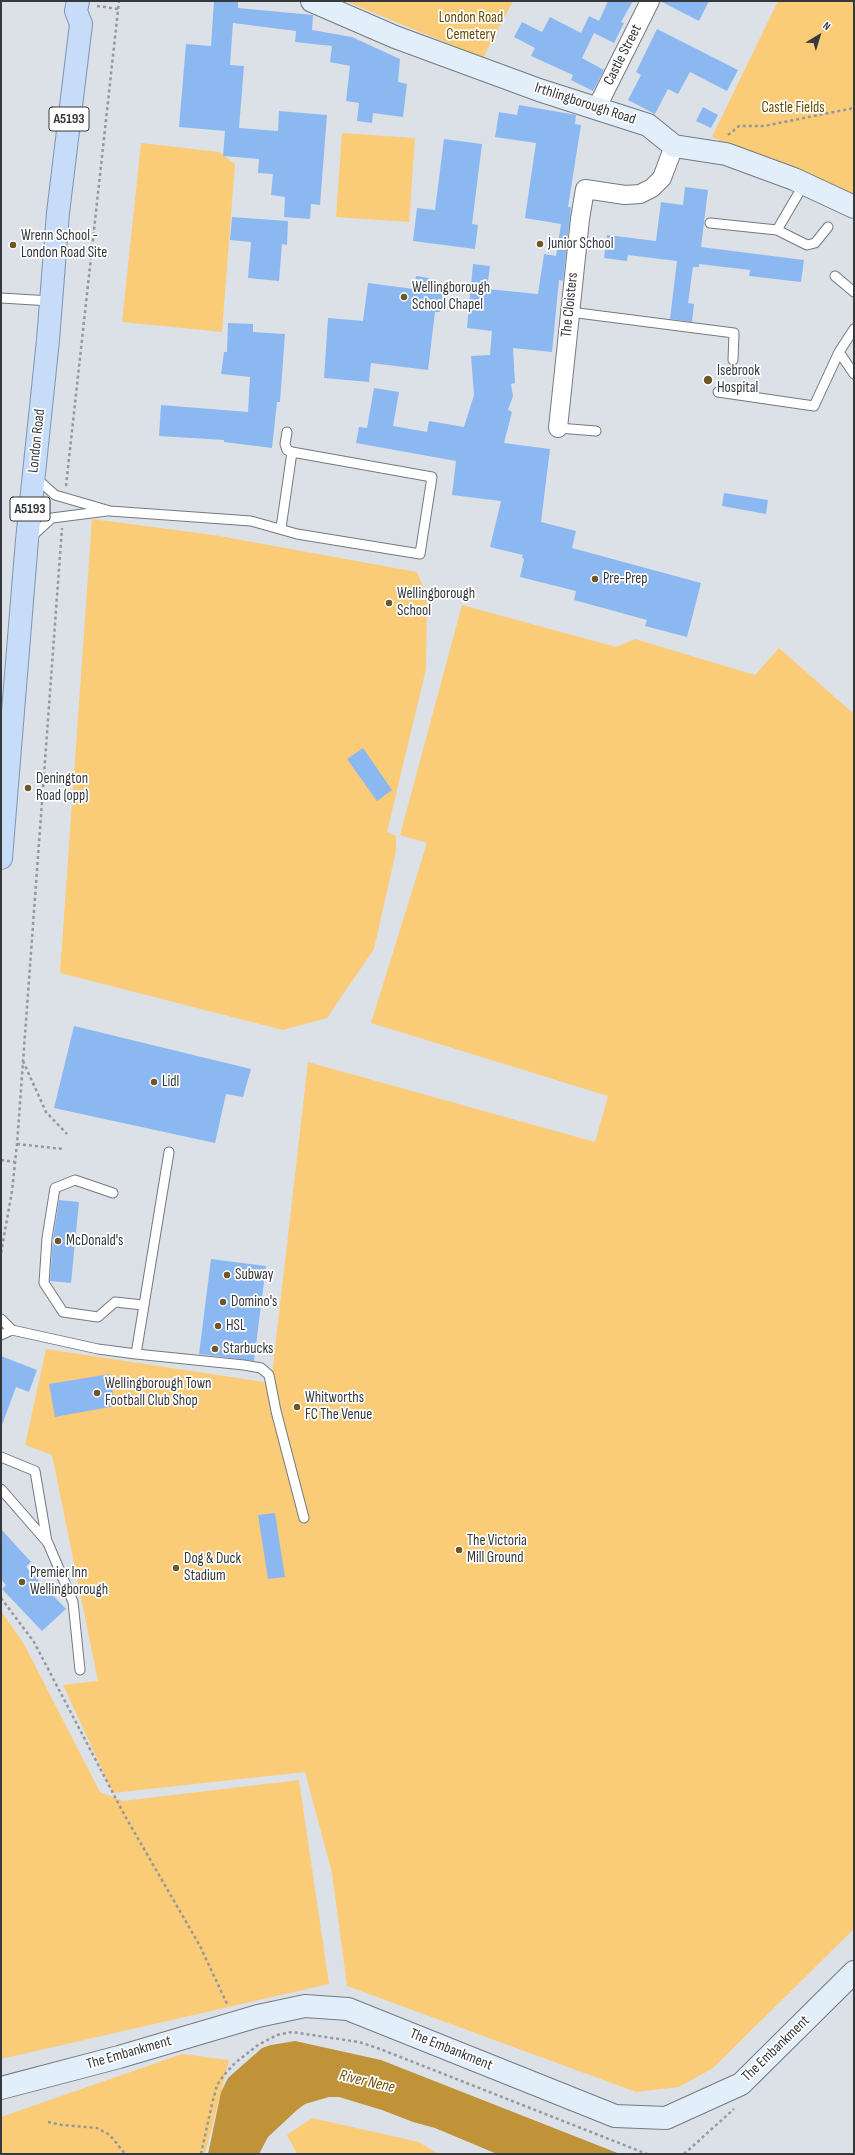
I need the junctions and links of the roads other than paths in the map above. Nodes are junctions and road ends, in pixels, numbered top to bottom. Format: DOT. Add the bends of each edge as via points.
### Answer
graph roads {
  1 [pos="312,1"];
  2 [pos="650,1"];
  3 [pos="89,3"];
  4 [pos="596,109"];
  5 [pos="674,146"];
  6 [pos="804,184"];
  7 [pos="854,208"];
  8 [pos="710,223"];
  9 [pos="828,226"];
  10 [pos="777,230"];
  11 [pos="835,276"];
  12 [pos="854,292"];
  13 [pos="1,298"];
  14 [pos="51,301"];
  15 [pos="570,312"];
  16 [pos="854,329"];
  17 [pos="839,352"];
  18 [pos="733,360"];
  19 [pos="854,374"];
  20 [pos="718,392"];
  21 [pos="558,428"];
  22 [pos="596,431"];
  23 [pos="287,432"];
  24 [pos="292,452"];
  25 [pos="34,473"];
  26 [pos="110,511"];
  27 [pos="281,528"];
  28 [pos="27,540"];
  29 [pos="7,718"];
  30 [pos="1,858"];
  31 [pos="169,1152"];
  32 [pos="113,1193"];
  33 [pos="143,1306"];
  34 [pos="1,1319"];
  35 [pos="12,1330"];
  36 [pos="1,1335"];
  37 [pos="136,1354"];
  38 [pos="1,1457"];
  39 [pos="1,1489"];
  40 [pos="304,1518"];
  41 [pos="48,1543"];
  42 [pos="80,1670"];
  43 [pos="854,1972"];
  44 [pos="1,2088"];
  1 -- 4 [label="main road, Irthlingborough Road" via="395,37"];
  2 -- 4 [label="street, Castle Street"];
  3 -- 14 [label="main road, London Road / A5193" via="76,11 81,24 58,213"];
  4 -- 5 [label="main road, Irthlingborough Road" via="648,125"];
  5 -- 6 [label="main road" via="726,154"];
  5 -- 15 [label="street, The Cloisters" via="662,178 652,188 640,194 626,195 585,189"];
  6 -- 7 [label="main road"];
  6 -- 10 [label="lane"];
  8 -- 10 [label="lane"];
  9 -- 10 [label="lane" via="811,245"];
  11 -- 12 [label="lane"];
  13 -- 14 [label="lane"];
  14 -- 25 [label="main road, London Road / A5193"];
  15 -- 18 [label="lane" via="734,334"];
  15 -- 21 [label="street, The Cloisters"];
  16 -- 17 [label="lane"];
  17 -- 19 [label="lane"];
  17 -- 20 [label="lane" via="814,406"];
  21 -- 22 [label="lane, The Cloisters"];
  23 -- 24 [label="lane" via="285,444 287,450"];
  24 -- 27 [label="lane"];
  24 -- 27 [label="lane" via="432,477 420,554 297,534"];
  25 -- 26 [label="lane" via="40,483 55,495"];
  25 -- 28 [label="main road, London Road / A5193"];
  26 -- 27 [label="lane" via="252,521"];
  26 -- 28 [label="lane" via="52,518"];
  28 -- 29 [label="main road, London Road / A5193"];
  29 -- 30 [label="main road, London Road / A5193"];
  31 -- 33 [label="lane"];
  32 -- 33 [label="lane" via="75,1180 55,1188 44,1283 63,1312 98,1317 115,1302"];
  33 -- 37 [label="lane"];
  34 -- 35 [label="lane"];
  35 -- 36 [label="lane"];
  35 -- 37 [label="lane" via="98,1349"];
  37 -- 40 [label="lane" via="244,1365 261,1368 269,1375"];
  38 -- 41 [label="lane" via="35,1471"];
  39 -- 41 [label="lane"];
  41 -- 42 [label="lane" via="73,1602"];
  43 -- 44 [label="main road, The Embankment" via="741,2084 666,2118 615,2116 348,2009 305,2006 251,2018"];
}
